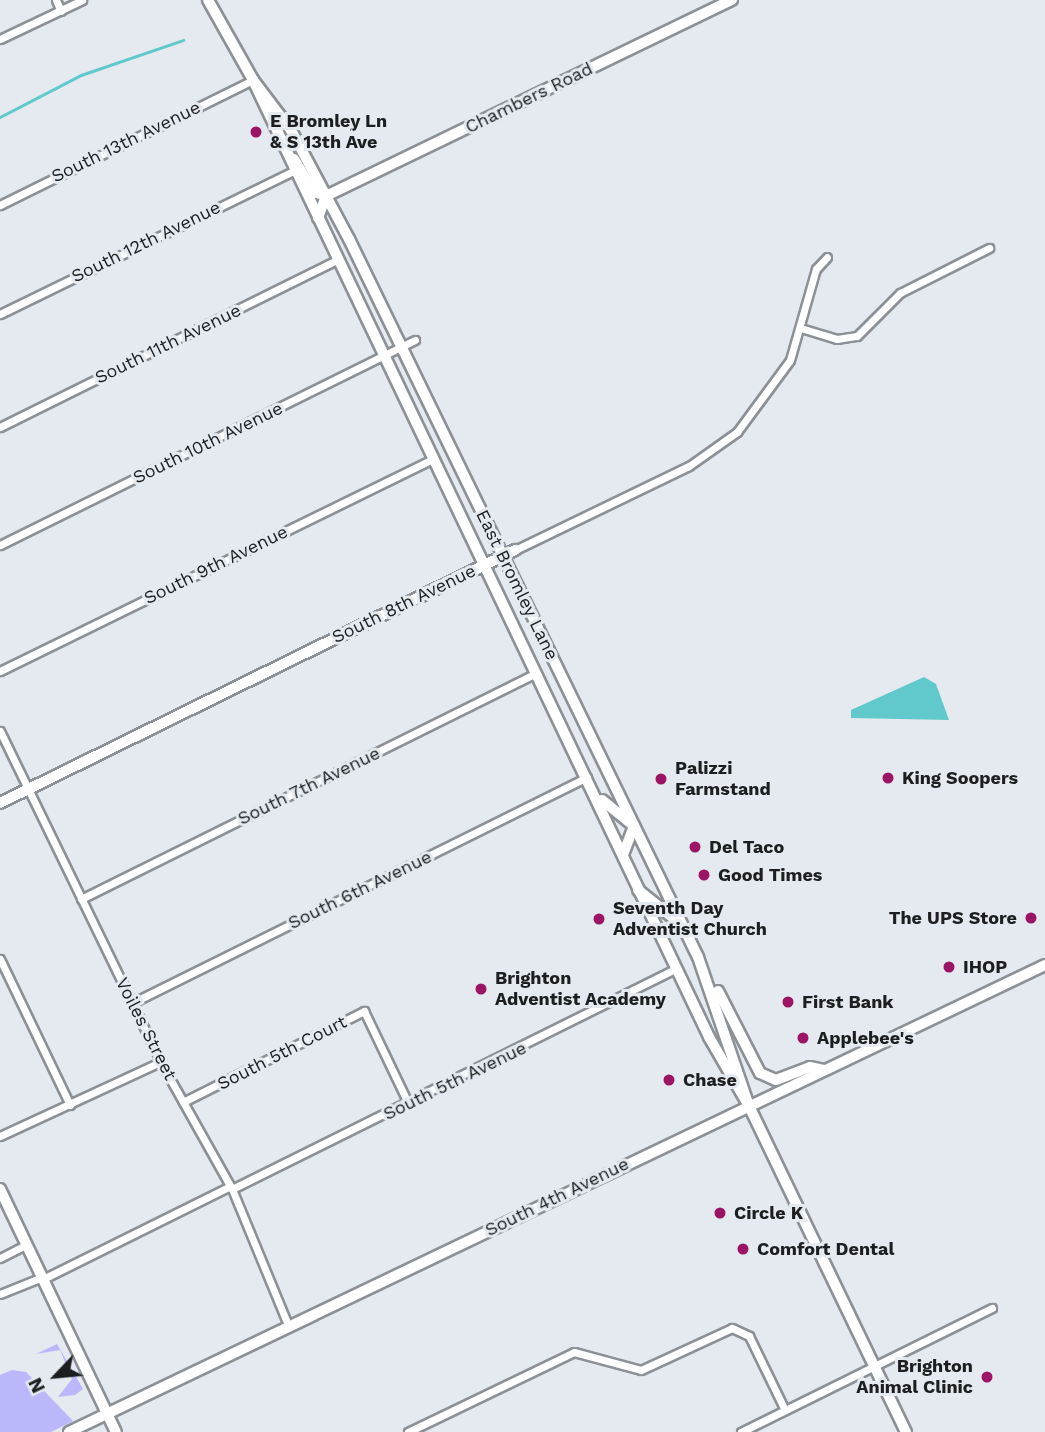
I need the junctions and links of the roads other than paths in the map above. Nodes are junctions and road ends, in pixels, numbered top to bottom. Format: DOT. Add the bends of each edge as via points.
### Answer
graph roads {
  1 [pos="56,0"];
  2 [pos="82,0"];
  3 [pos="208,0"];
  4 [pos="732,0"];
  5 [pos="61,11"];
  6 [pos="0,40"];
  7 [pos="253,80"];
  8 [pos="272,125"];
  9 [pos="293,171"];
  10 [pos="327,196"];
  11 [pos="0,205"];
  12 [pos="320,228"];
  13 [pos="989,248"];
  14 [pos="827,257"];
  15 [pos="336,260"];
  16 [pos="0,314"];
  17 [pos="804,329"];
  18 [pos="415,340"];
  19 [pos="401,347"];
  20 [pos="382,356"];
  21 [pos="0,427"];
  22 [pos="432,459"];
  23 [pos="0,545"];
  24 [pos="515,550"];
  25 [pos="503,556"];
  26 [pos="484,565"];
  27 [pos="0,671"];
  28 [pos="536,673"];
  29 [pos="0,731"];
  30 [pos="587,777"];
  31 [pos="30,788"];
  32 [pos="594,791"];
  33 [pos="0,803"];
  34 [pos="634,826"];
  35 [pos="623,855"];
  36 [pos="638,890"];
  37 [pos="81,899"];
  38 [pos="684,928"];
  39 [pos="0,959"];
  40 [pos="1045,965"];
  41 [pos="676,969"];
  42 [pos="710,984"];
  43 [pos="132,1003"];
  44 [pos="160,1062"];
  45 [pos="824,1070"];
  46 [pos="183,1102"];
  47 [pos="408,1104"];
  48 [pos="70,1105"];
  49 [pos="749,1106"];
  50 [pos="0,1136"];
  51 [pos="231,1188"];
  52 [pos="0,1189"];
  53 [pos="27,1244"];
  54 [pos="0,1258"];
  55 [pos="43,1278"];
  56 [pos="0,1294"];
  57 [pos="992,1307"];
  58 [pos="289,1327"];
  59 [pos="874,1366"];
  60 [pos="785,1410"];
  61 [pos="107,1414"];
  62 [pos="745,1431"];
  63 [pos="69,1432"];
  64 [pos="116,1432"];
  65 [pos="408,1432"];
  66 [pos="906,1432"];
  1 -- 5 [label="street"];
  2 -- 5 [label="street"];
  3 -- 7 [label="main road, East Bromley Lane"];
  4 -- 10 [label="main road, Chambers Road"];
  5 -- 6 [label="street"];
  7 -- 8 [label="main road, East Bromley Lane"];
  7 -- 10 [label="main road, East Bromley Lane" via="280,113"];
  7 -- 11 [label="street, South 13th Avenue"];
  8 -- 9 [label="main road, East Bromley Lane"];
  8 -- 10 [label="main road" via="314,192"];
  9 -- 12 [label="main road, East Bromley Lane"];
  9 -- 16 [label="street, South 12th Avenue"];
  10 -- 12 [label="main road" via="318,208"];
  10 -- 19 [label="main road, East Bromley Lane"];
  12 -- 15 [label="main road, East Bromley Lane"];
  13 -- 17 [label="street" via="900,293 857,336 837,339"];
  14 -- 17 [label="street, South 8th Avenue" via="816,269"];
  15 -- 20 [label="main road, East Bromley Lane"];
  15 -- 21 [label="street, South 11th Avenue"];
  17 -- 24 [label="street, South 8th Avenue" via="775,386 724,442"];
  18 -- 19 [label="street, South 10th Avenue"];
  19 -- 20 [label="street, South 10th Avenue"];
  19 -- 25 [label="main road, East Bromley Lane"];
  20 -- 22 [label="main road, East Bromley Lane"];
  20 -- 23 [label="street, South 10th Avenue"];
  22 -- 26 [label="main road, East Bromley Lane"];
  22 -- 27 [label="street, South 9th Avenue"];
  24 -- 25 [label="main road, South 8th Avenue"];
  25 -- 26 [label="main road, South 8th Avenue"];
  25 -- 34 [label="main road, East Bromley Lane"];
  26 -- 28 [label="main road, East Bromley Lane"];
  26 -- 31 [label="main road, South 8th Avenue"];
  28 -- 30 [label="main road, East Bromley Lane"];
  28 -- 37 [label="street, South 7th Avenue"];
  29 -- 31 [label="street, Voiles Street"];
  30 -- 32 [label="main road, East Bromley Lane"];
  30 -- 43 [label="street, South 6th Avenue"];
  31 -- 33 [label="main road, South 8th Avenue"];
  31 -- 37 [label="street, Voiles Street"];
  32 -- 34 [label="main road"];
  32 -- 35 [label="main road, East Bromley Lane"];
  34 -- 35 [label="main road"];
  34 -- 38 [label="main road, East Bromley Lane"];
  35 -- 36 [label="main road, East Bromley Lane"];
  36 -- 38 [label="main road"];
  36 -- 41 [label="main road, East Bromley Lane"];
  37 -- 43 [label="street, Voiles Street"];
  38 -- 42 [label="main road, East Bromley Lane"];
  39 -- 48 [label="street"];
  40 -- 45 [label="main road, South 4th Avenue"];
  41 -- 47 [label="street, South 5th Avenue"];
  41 -- 49 [label="main road, East Bromley Lane" via="736,1093"];
  42 -- 45 [label="main road" via="760,1073 776,1080 810,1066"];
  42 -- 49 [label="main road, East Bromley Lane"];
  43 -- 44 [label="street, Voiles Street"];
  44 -- 46 [label="street, Voiles Street"];
  44 -- 48 [label="street"];
  45 -- 49 [label="main road, South 4th Avenue"];
  46 -- 47 [label="street, South 5th Court" via="364,1011"];
  46 -- 51 [label="street, Voiles Street"];
  47 -- 51 [label="street, South 5th Avenue"];
  48 -- 50 [label="street"];
  49 -- 58 [label="main road, South 4th Avenue"];
  49 -- 59 [label="main road, East Bromley Lane"];
  51 -- 55 [label="street, South 5th Avenue"];
  51 -- 58 [label="street, Voiles Street"];
  52 -- 53 [label="main road"];
  53 -- 54 [label="street"];
  53 -- 55 [label="main road"];
  55 -- 56 [label="street, South 5th Avenue"];
  55 -- 61 [label="main road"];
  57 -- 59 [label="street"];
  58 -- 61 [label="main road, South 4th Avenue"];
  59 -- 60 [label="street"];
  59 -- 66 [label="main road, East Bromley Lane"];
  60 -- 62 [label="street"];
  60 -- 65 [label="street" via="740,1329 725,1330 641,1370 574,1352"];
  61 -- 63 [label="main road, South 4th Avenue"];
  61 -- 64 [label="main road"];
}
